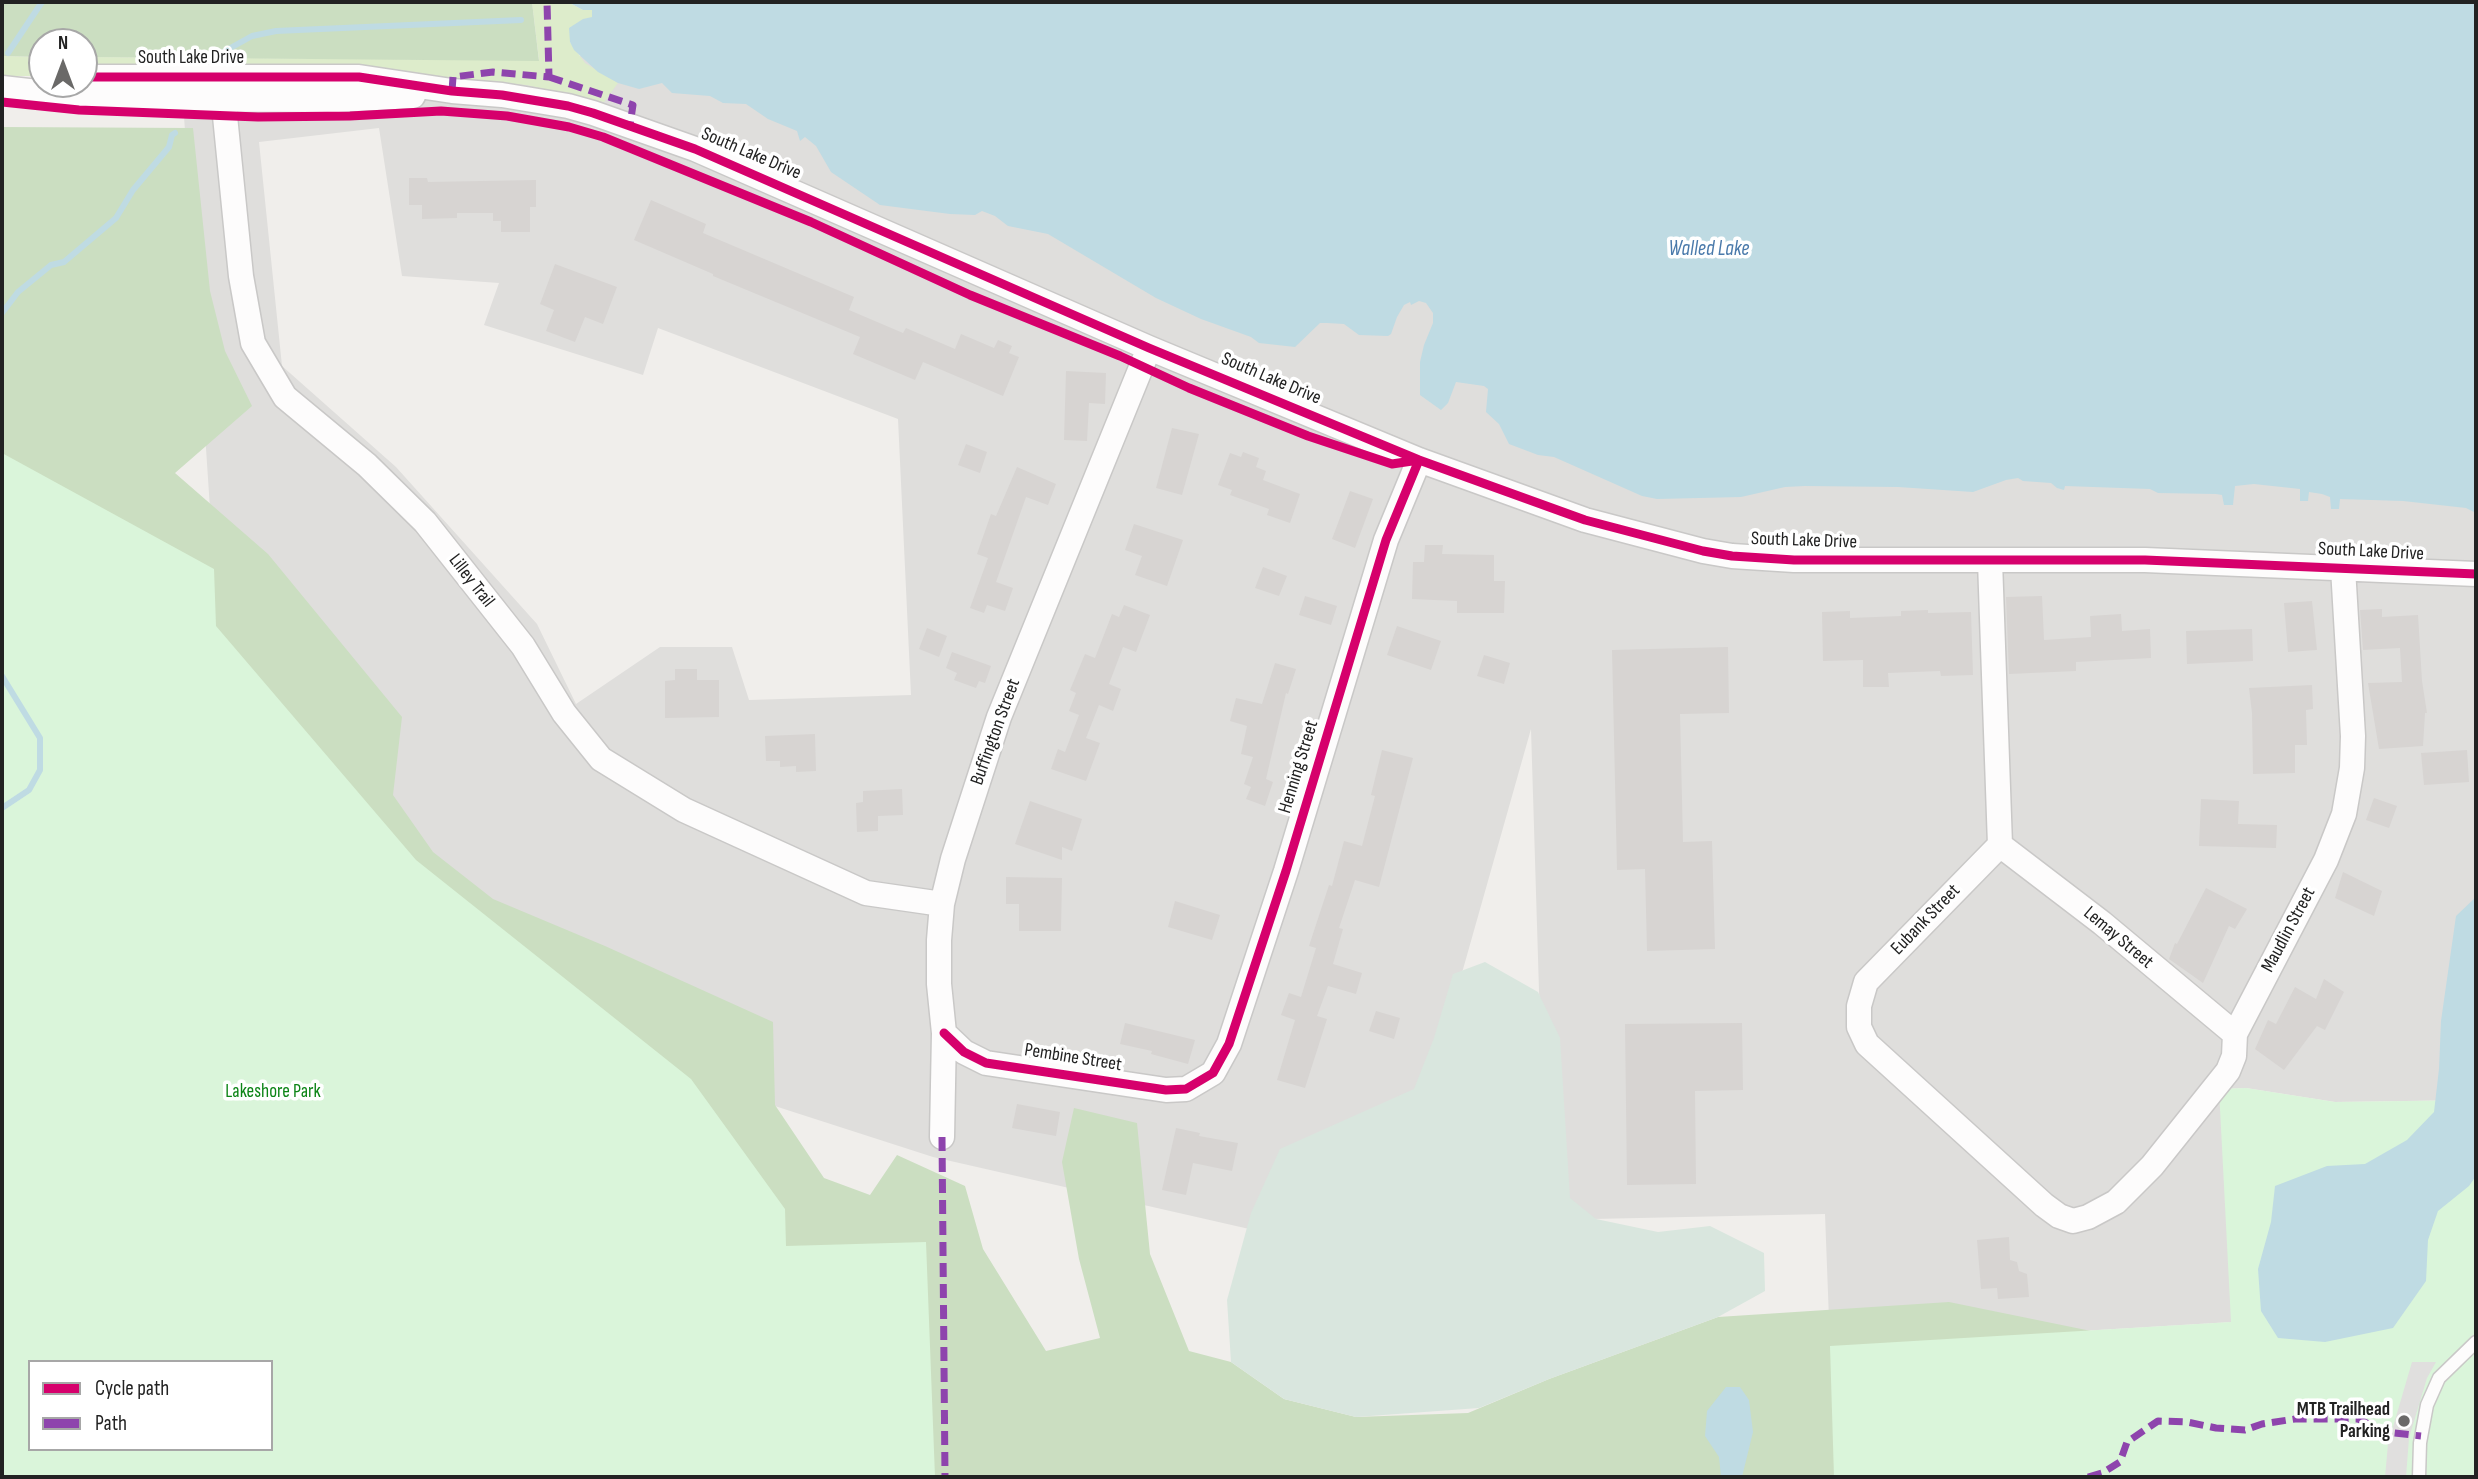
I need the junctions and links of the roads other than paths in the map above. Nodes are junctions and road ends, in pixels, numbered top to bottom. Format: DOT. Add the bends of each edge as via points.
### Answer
graph roads {
  1 [pos="98,78"];
  2 [pos="28,83"];
  3 [pos="2,87"];
  4 [pos="224,88"];
  5 [pos="1149,348"];
  6 [pos="1419,460"];
  7 [pos="1990,561"];
  8 [pos="2343,568"];
  9 [pos="2476,575"];
  10 [pos="2000,845"];
  11 [pos="942,904"];
  12 [pos="944,1033"];
  13 [pos="2235,1034"];
  14 [pos="1204,1078"];
  15 [pos="942,1137"];
  16 [pos="2073,1220"];
  17 [pos="2476,1342"];
  18 [pos="2418,1477"];
  1 -- 4 [label="street, South Lake Drive"];
  2 -- 3 [label="street, South Lake Drive"];
  3 -- 4 [label="street, South Lake Drive" via="100,99"];
  4 -- 5 [label="street, South Lake Drive" via="338,100 452,91 568,106 695,149"];
  4 -- 11 [label="street, Lilley Trail" via="241,276 253,343 285,397 367,465 425,522 523,646 564,713 601,759 684,810 866,893"];
  5 -- 6 [label="street, South Lake Drive"];
  5 -- 11 [label="street, Buffington Street" via="999,717 960,832"];
  6 -- 7 [label="street, South Lake Drive" via="1585,520 1731,556"];
  6 -- 14 [label="street, Henning Street" via="1386,540 1229,1044 1213,1073"];
  7 -- 8 [label="street, South Lake Drive" via="2145,560"];
  7 -- 10 [label="street"];
  8 -- 9 [label="street, South Lake Drive"];
  8 -- 13 [label="street, Maudlin Street" via="2353,736 2344,814 2326,860"];
  10 -- 13 [label="street, Lemay Street"];
  10 -- 16 [label="street, Eubank Street" via="1866,982 1859,1027 1867,1044 2044,1205"];
  11 -- 12 [label="street, Buffington Street" via="939,984"];
  12 -- 14 [label="street, Pembine Street" via="964,1052 986,1063 1167,1090 1186,1089"];
  12 -- 15 [label="street, Buffington Street"];
  13 -- 16 [label="street, Maudlin Street" via="2228,1072 2152,1167 2116,1202"];
  17 -- 18 [label="lane" via="2439,1378 2427,1405"];
}
